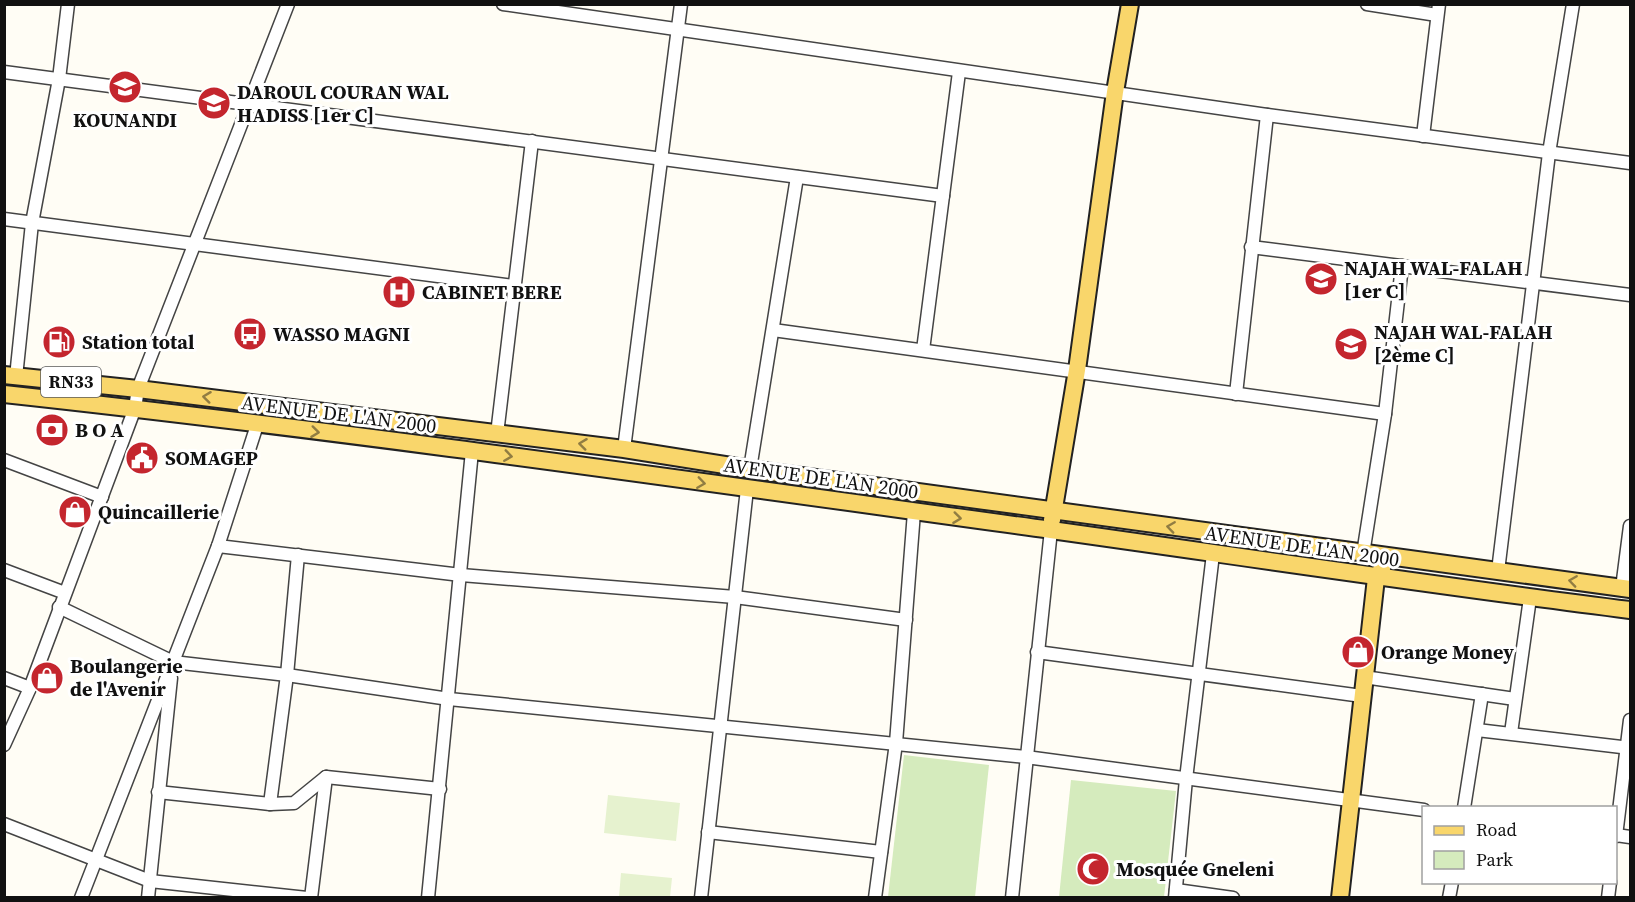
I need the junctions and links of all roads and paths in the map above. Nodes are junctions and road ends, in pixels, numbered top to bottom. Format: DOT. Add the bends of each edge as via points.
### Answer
graph roads {
  1 [pos="68,4"];
  2 [pos="288,4"];
  3 [pos="503,4"];
  4 [pos="681,4"];
  5 [pos="1130,4"];
  6 [pos="1367,4"];
  7 [pos="1573,4"];
  8 [pos="1438,10"];
  9 [pos="678,28"];
  10 [pos="4,72"];
  11 [pos="959,72"];
  12 [pos="59,79"];
  13 [pos="1115,92"];
  14 [pos="251,104"];
  15 [pos="1267,115"];
  16 [pos="1423,136"];
  17 [pos="532,141"];
  18 [pos="1549,153"];
  19 [pos="661,159"];
  20 [pos="1630,163"];
  21 [pos="797,177"];
  22 [pos="943,196"];
  23 [pos="4,219"];
  24 [pos="32,223"];
  25 [pos="193,244"];
  26 [pos="1251,247"];
  27 [pos="1402,266"];
  28 [pos="1533,282"];
  29 [pos="514,286"];
  30 [pos="1630,295"];
  31 [pos="772,330"];
  32 [pos="923,350"];
  33 [pos="1077,370"];
  34 [pos="10,376"];
  35 [pos="138,388"];
  36 [pos="1236,393"];
  37 [pos="4,394"];
  38 [pos="135,408"];
  39 [pos="1385,414"];
  40 [pos="257,425"];
  41 [pos="497,434"];
  42 [pos="624,448"];
  43 [pos="472,451"];
  44 [pos="4,460"];
  45 [pos="750,469"];
  46 [pos="747,489"];
  47 [pos="102,497"];
  48 [pos="1053,511"];
  49 [pos="914,512"];
  50 [pos="1630,526"];
  51 [pos="1052,530"];
  52 [pos="218,546"];
  53 [pos="1213,554"];
  54 [pos="1364,554"];
  55 [pos="298,555"];
  56 [pos="1391,557"];
  57 [pos="4,570"];
  58 [pos="1498,571"];
  59 [pos="461,575"];
  60 [pos="1376,578"];
  61 [pos="1626,588"];
  62 [pos="65,593"];
  63 [pos="735,597"];
  64 [pos="1530,598"];
  65 [pos="59,607"];
  66 [pos="1630,610"];
  67 [pos="906,620"];
  68 [pos="1037,652"];
  69 [pos="173,662"];
  70 [pos="1200,672"];
  71 [pos="287,675"];
  72 [pos="1364,677"];
  73 [pos="4,678"];
  74 [pos="30,688"];
  75 [pos="1482,694"];
  76 [pos="1362,696"];
  77 [pos="449,699"];
  78 [pos="1515,699"];
  79 [pos="1630,720"];
  80 [pos="720,726"];
  81 [pos="1477,730"];
  82 [pos="1511,733"];
  83 [pos="896,743"];
  84 [pos="4,745"];
  85 [pos="1629,748"];
  86 [pos="1026,757"];
  87 [pos="326,777"];
  88 [pos="1186,779"];
  89 [pos="440,789"];
  90 [pos="158,792"];
  91 [pos="1353,800"];
  92 [pos="270,804"];
  93 [pos="1464,806"];
  94 [pos="1422,810"];
  95 [pos="4,824"];
  96 [pos="1617,828"];
  97 [pos="708,832"];
  98 [pos="881,852"];
  99 [pos="94,861"];
  100 [pos="150,881"];
  101 [pos="1176,894"];
  102 [pos="81,897"];
  103 [pos="148,897"];
  104 [pos="309,897"];
  105 [pos="428,897"];
  106 [pos="701,897"];
  107 [pos="874,897"];
  108 [pos="1012,897"];
  109 [pos="1233,897"];
  110 [pos="1340,897"];
  1 -- 12 [label="street"];
  2 -- 14 [label="street"];
  3 -- 9 [label="street"];
  4 -- 9 [label="street"];
  5 -- 13 [label="main road"];
  6 -- 8 [label="street"];
  7 -- 18 [label="street"];
  8 -- 16 [label="street"];
  9 -- 11 [label="street"];
  9 -- 19 [label="street"];
  10 -- 12 [label="street"];
  11 -- 13 [label="street"];
  11 -- 22 [label="street"];
  12 -- 14 [label="street"];
  12 -- 24 [label="street"];
  13 -- 15 [label="street"];
  13 -- 33 [label="main road"];
  14 -- 17 [label="street"];
  14 -- 25 [label="street"];
  15 -- 16 [label="street"];
  15 -- 26 [label="street"];
  16 -- 18 [label="street"];
  17 -- 19 [label="street"];
  17 -- 29 [label="street"];
  18 -- 20 [label="street"];
  18 -- 28 [label="street"];
  19 -- 21 [label="street"];
  19 -- 42 [label="street"];
  21 -- 22 [label="street"];
  21 -- 31 [label="street"];
  22 -- 32 [label="street"];
  23 -- 24 [label="street"];
  24 -- 25 [label="street"];
  24 -- 34 [label="street"];
  25 -- 29 [label="street"];
  25 -- 35 [label="street"];
  26 -- 27 [label="street"];
  26 -- 36 [label="street"];
  27 -- 28 [label="street"];
  27 -- 39 [label="street"];
  28 -- 30 [label="street"];
  28 -- 58 [label="street"];
  29 -- 41 [label="street"];
  31 -- 32 [label="street"];
  31 -- 45 [label="street"];
  32 -- 33 [label="street"];
  33 -- 36 [label="street"];
  33 -- 48 [label="main road"];
  34 -- 35 [label="main road, AVENUE DE L'AN 2000 / RN33"];
  35 -- 38 [label="street"];
  41 -- 35 [label="main road, AVENUE DE L'AN 2000, one-way"];
  36 -- 39 [label="street"];
  37 -- 38 [label="main road, AVENUE DE L'AN 2000 / RN33"];
  38 -- 40 [label="main road, AVENUE DE L'AN 2000"];
  38 -- 47 [label="street"];
  39 -- 54 [label="street"];
  40 -- 43 [label="main road, AVENUE DE L'AN 2000, one-way"];
  40 -- 52 [label="street"];
  42 -- 41 [label="main road, AVENUE DE L'AN 2000, one-way"];
  42 -- 45 [label="main road, AVENUE DE L'AN 2000"];
  43 -- 46 [label="main road, AVENUE DE L'AN 2000, one-way"];
  43 -- 59 [label="street"];
  44 -- 47 [label="street"];
  45 -- 48 [label="main road, AVENUE DE L'AN 2000"];
  46 -- 49 [label="main road, AVENUE DE L'AN 2000"];
  46 -- 63 [label="street"];
  47 -- 62 [label="street"];
  48 -- 51 [label="main road"];
  54 -- 48 [label="main road, AVENUE DE L'AN 2000, one-way"];
  49 -- 51 [label="main road, AVENUE DE L'AN 2000, one-way"];
  49 -- 67 [label="street"];
  50 -- 61 [label="street"];
  51 -- 53 [label="main road, AVENUE DE L'AN 2000"];
  51 -- 68 [label="street"];
  52 -- 55 [label="street"];
  52 -- 69 [label="street"];
  53 -- 60 [label="main road, AVENUE DE L'AN 2000"];
  53 -- 70 [label="street"];
  54 -- 56 [label="main road, AVENUE DE L'AN 2000"];
  55 -- 59 [label="street"];
  55 -- 71 [label="street"];
  56 -- 58 [label="main road, AVENUE DE L'AN 2000"];
  56 -- 60 [label="main road"];
  57 -- 62 [label="street"];
  61 -- 58 [label="main road, AVENUE DE L'AN 2000, one-way"];
  59 -- 63 [label="street"];
  59 -- 77 [label="street"];
  60 -- 64 [label="main road, AVENUE DE L'AN 2000"];
  60 -- 72 [label="main road"];
  62 -- 65 [label="street"];
  63 -- 67 [label="street"];
  63 -- 80 [label="street"];
  64 -- 66 [label="main road, AVENUE DE L'AN 2000"];
  64 -- 78 [label="street"];
  65 -- 69 [label="street"];
  65 -- 74 [label="street"];
  67 -- 83 [label="street"];
  68 -- 70 [label="street"];
  68 -- 86 [label="street"];
  69 -- 71 [label="street"];
  69 -- 90 [label="street"];
  69 -- 99 [label="street"];
  70 -- 76 [label="street"];
  70 -- 88 [label="street"];
  71 -- 77 [label="street"];
  71 -- 92 [label="street"];
  72 -- 75 [label="street"];
  72 -- 76 [label="main road"];
  73 -- 74 [label="street"];
  74 -- 84 [label="street"];
  75 -- 78 [label="street"];
  75 -- 81 [label="street"];
  76 -- 91 [label="main road"];
  77 -- 80 [label="street"];
  77 -- 89 [label="street"];
  78 -- 82 [label="street"];
  79 -- 85 [label="street"];
  80 -- 83 [label="street"];
  80 -- 97 [label="street"];
  81 -- 82 [label="street"];
  81 -- 93 [label="street"];
  82 -- 85 [label="street"];
  83 -- 86 [label="street"];
  83 -- 98 [label="street"];
  85 -- 96 [label="street"];
  86 -- 88 [label="street"];
  86 -- 108 [label="street"];
  87 -- 89 [label="street"];
  87 -- 92 [label="street" via="294,803"];
  87 -- 104 [label="street"];
  88 -- 91 [label="street"];
  88 -- 101 [label="street"];
  89 -- 105 [label="street"];
  90 -- 92 [label="street"];
  90 -- 100 [label="street"];
  91 -- 94 [label="street"];
  91 -- 110 [label="main road"];
  95 -- 99 [label="street"];
  97 -- 98 [label="street"];
  97 -- 106 [label="street"];
  98 -- 107 [label="street"];
  99 -- 100 [label="street"];
  99 -- 102 [label="street"];
  100 -- 103 [label="street"];
  100 -- 104 [label="street"];
  101 -- 109 [label="street"];
}
